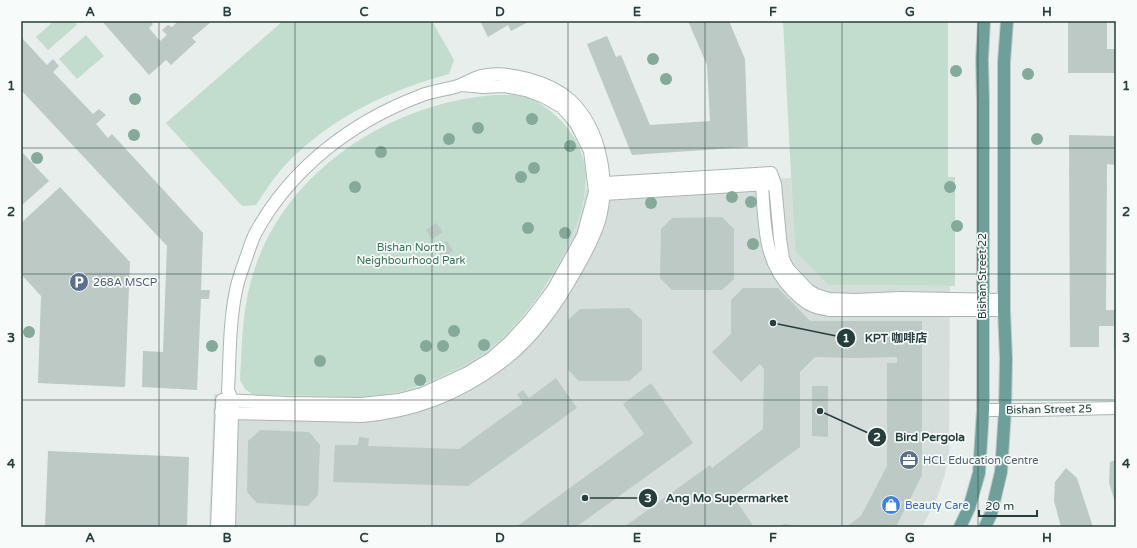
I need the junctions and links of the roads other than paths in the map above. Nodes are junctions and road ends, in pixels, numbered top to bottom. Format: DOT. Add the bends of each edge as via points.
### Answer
graph roads {
  1 [pos="984,21"];
  2 [pos="1007,21"];
  3 [pos="773,178"];
  4 [pos="762,185"];
  5 [pos="599,189"];
  6 [pos="982,304"];
  7 [pos="1004,305"];
  8 [pos="227,404"];
  9 [pos="1116,408"];
  10 [pos="983,410"];
  11 [pos="1005,410"];
  12 [pos="217,527"];
  13 [pos="229,527"];
  14 [pos="960,527"];
  15 [pos="985,527"];
  1 -- 6 [label="main road, Bishan Street 22"];
  2 -- 7 [label="main road, Bishan Street 22" via="1004,62"];
  3 -- 4 [label="street"];
  3 -- 5 [label="street" via="728,175"];
  3 -- 6 [label="street" via="783,259 788,269 816,295 829,299 901,298"];
  4 -- 5 [label="street"];
  4 -- 6 [label="street" via="768,249 775,267 802,300 814,307 830,310"];
  5 -- 8 [label="street" via="583,236 553,290 510,342 492,358 466,374 422,394 399,400 375,403"];
  5 -- 8 [label="street" via="598,146 584,117 570,100 533,80 506,74 482,82 421,95 380,113 307,164 287,186 253,237 237,285 232,311"];
  6 -- 7 [label="street"];
  6 -- 10 [label="main road, Bishan Street 22"];
  7 -- 11 [label="main road, Bishan Street 22"];
  8 -- 12 [label="street"];
  8 -- 13 [label="street"];
  9 -- 11 [label="street, Bishan Street 25"];
  10 -- 11 [label="street, Bishan Street 25"];
  10 -- 14 [label="main road, Bishan Street 22" via="979,473 969,508"];
  11 -- 15 [label="main road, Bishan Street 22" via="1001,472 991,514"];
}
